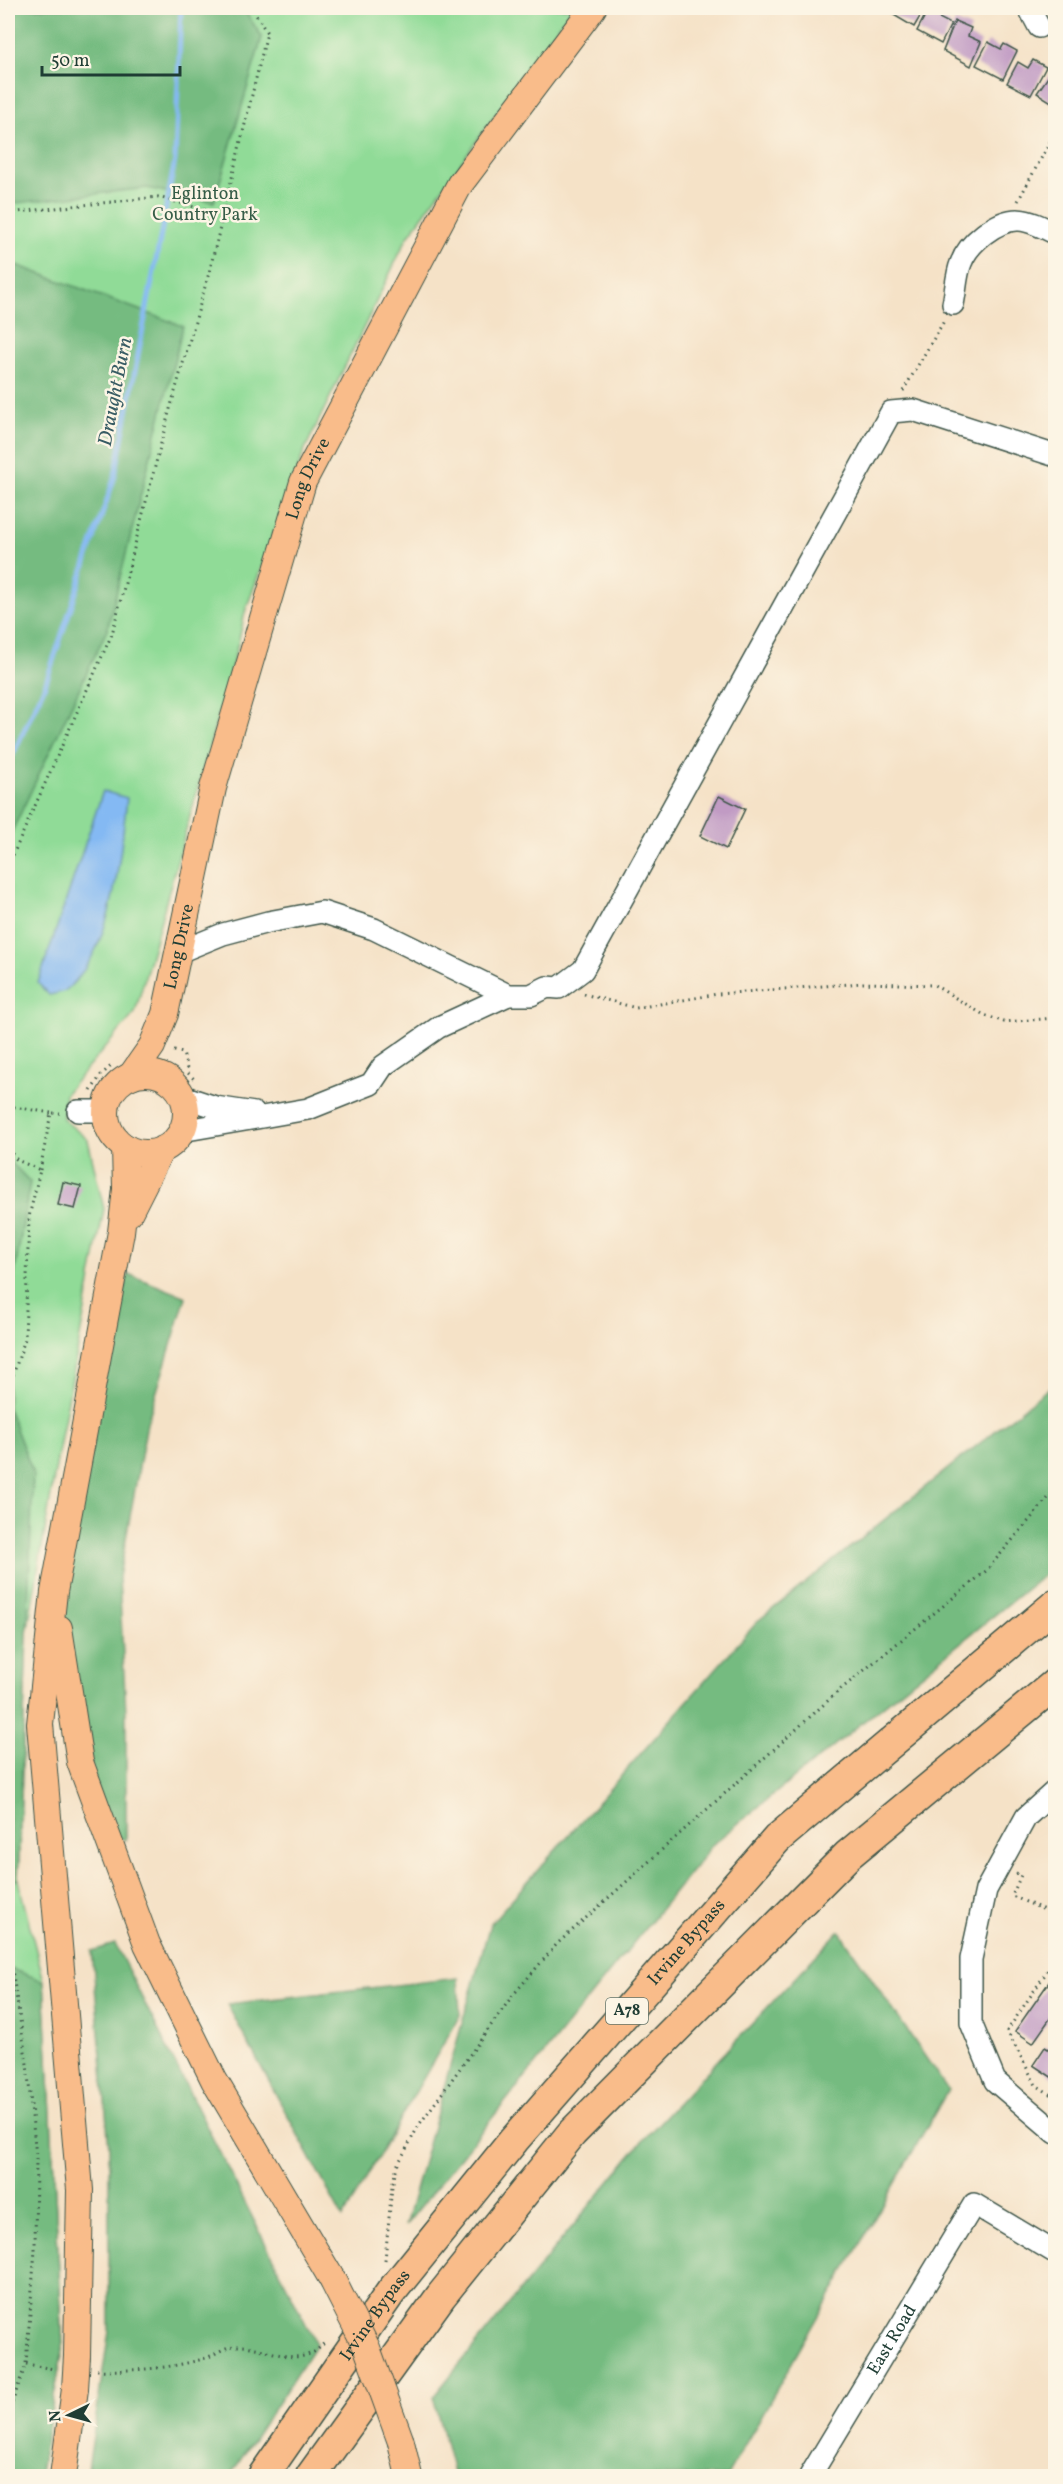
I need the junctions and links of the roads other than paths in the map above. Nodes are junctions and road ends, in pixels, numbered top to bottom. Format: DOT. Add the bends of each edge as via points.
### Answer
graph roads {
  1 [pos="593,8"];
  2 [pos="1029,8"];
  3 [pos="1040,27"];
  4 [pos="1056,234"];
  5 [pos="953,304"];
  6 [pos="1056,456"];
  7 [pos="179,952"];
  8 [pos="508,995"];
  9 [pos="165,1014"];
  10 [pos="131,1076"];
  11 [pos="176,1089"];
  12 [pos="78,1111"];
  13 [pos="105,1111"];
  14 [pos="266,1115"];
  15 [pos="181,1131"];
  16 [pos="125,1147"];
  17 [pos="161,1150"];
  18 [pos="121,1232"];
  19 [pos="54,1592"];
  20 [pos="1056,1604"];
  21 [pos="1056,1683"];
  22 [pos="1056,1790"];
  23 [pos="1056,2133"];
  24 [pos="1056,2253"];
  25 [pos="63,2476"];
  26 [pos="263,2476"];
  27 [pos="311,2476"];
  28 [pos="409,2476"];
  29 [pos="810,2476"];
  1 -- 7 [label="main road, Long Drive" via="460,184 303,482 213,789"];
  2 -- 3 [label="street"];
  4 -- 5 [label="street" via="1018,219 993,227 974,242 961,262"];
  6 -- 8 [label="street" via="913,410 891,412 583,970 559,988 547,987 531,995"];
  7 -- 8 [label="street" via="223,934 322,912 374,930"];
  7 -- 9 [label="main road, Long Drive"];
  8 -- 14 [label="street" via="439,1027 383,1066 370,1084 308,1109"];
  9 -- 10 [label="main road, Long Drive" via="153,1046"];
  9 -- 11 [label="main road, Long Drive" via="166,1048"];
  10 -- 11 [label="main road" via="152,1073"];
  10 -- 13 [label="main road" via="113,1090"];
  11 -- 14 [label="street" via="215,1107"];
  11 -- 15 [label="main road" via="185,1108"];
  12 -- 13 [label="street"];
  13 -- 16 [label="main road" via="110,1132"];
  14 -- 15 [label="street"];
  15 -- 17 [label="main road" via="173,1143"];
  16 -- 17 [label="main road" via="143,1153"];
  16 -- 18 [label="main road"];
  17 -- 18 [label="main road"];
  18 -- 19 [label="main road"];
  19 -- 25 [label="main road, bridge" via="40,1724 80,2190 77,2356"];
  19 -- 28 [label="main road, bridge" via="80,1762 147,1944 214,2080 332,2279 367,2348"];
  20 -- 26 [label="highway, Irvine Bypass / A78" via="777,1839 514,2140 398,2283"];
  21 -- 27 [label="highway, A78" via="848,1855 572,2133 441,2296"];
  22 -- 23 [label="street" via="1026,1818 986,1890 971,1959 971,2023 995,2081"];
  24 -- 29 [label="street, East Road" via="974,2204"];
}
